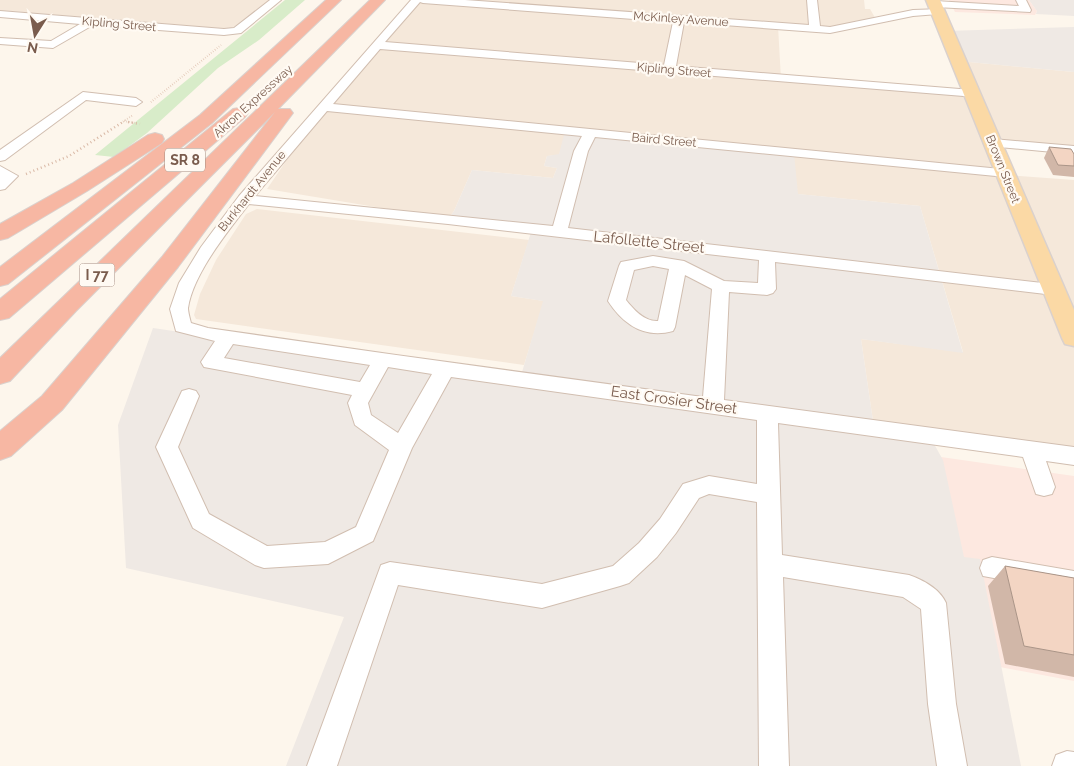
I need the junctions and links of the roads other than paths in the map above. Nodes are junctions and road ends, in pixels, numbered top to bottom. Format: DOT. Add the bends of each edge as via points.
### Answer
graph roads {
  1 [pos="276,0"];
  2 [pos="334,0"];
  3 [pos="363,0"];
  4 [pos="378,0"];
  5 [pos="417,0"];
  6 [pos="423,0"];
  7 [pos="572,0"];
  8 [pos="812,0"];
  9 [pos="1021,0"];
  10 [pos="935,5"];
  11 [pos="567,11"];
  12 [pos="0,14"];
  13 [pos="679,19"];
  14 [pos="92,22"];
  15 [pos="815,29"];
  16 [pos="55,32"];
  17 [pos="73,33"];
  18 [pos="0,41"];
  19 [pos="377,45"];
  20 [pos="327,50"];
  21 [pos="282,51"];
  22 [pos="669,70"];
  23 [pos="972,94"];
  24 [pos="136,102"];
  25 [pos="323,107"];
  26 [pos="590,133"];
  27 [pos="993,143"];
  28 [pos="1074,150"];
  29 [pos="129,156"];
  30 [pos="0,157"];
  31 [pos="6,173"];
  32 [pos="1006,173"];
  33 [pos="0,186"];
  34 [pos="244,199"];
  35 [pos="0,228"];
  36 [pos="559,232"];
  37 [pos="0,233"];
  38 [pos="767,256"];
  39 [pos="678,265"];
  40 [pos="0,279"];
  41 [pos="721,286"];
  42 [pos="1054,289"];
  43 [pos="0,312"];
  44 [pos="229,336"];
  45 [pos="1074,338"];
  46 [pos="275,343"];
  47 [pos="303,347"];
  48 [pos="383,358"];
  49 [pos="445,369"];
  50 [pos="0,374"];
  51 [pos="286,376"];
  52 [pos="365,390"];
  53 [pos="189,396"];
  54 [pos="714,405"];
  55 [pos="767,413"];
  56 [pos="401,447"];
  57 [pos="0,448"];
  58 [pos="1032,450"];
  59 [pos="1074,456"];
  60 [pos="1044,487"];
  61 [pos="769,495"];
  62 [pos="770,564"];
  63 [pos="992,568"];
  64 [pos="1074,582"];
  65 [pos="322,766"];
  66 [pos="774,766"];
  67 [pos="952,766"];
  68 [pos="1067,766"];
  69 [pos="1071,766"];
  1 -- 14 [label="street, Kipling Street" via="237,32"];
  2 -- 21 [label="highway, Akron Expressway"];
  3 -- 43 [label="highway, Akron Expressway / SR 8" via="220,131"];
  4 -- 20 [label="highway, I 77"];
  5 -- 19 [label="street, Burkhardt Avenue"];
  6 -- 11 [label="street, McKinley Avenue"];
  7 -- 11 [label="street"];
  8 -- 15 [label="street"];
  9 -- 10 [label="street, McKinley Avenue" via="1026,10"];
  10 -- 15 [label="street, McKinley Avenue" via="839,29"];
  10 -- 23 [label="main road, Brown Street"];
  11 -- 13 [label="street, McKinley Avenue"];
  12 -- 14 [label="street, Kipling Street"];
  13 -- 15 [label="street, McKinley Avenue"];
  13 -- 22 [label="street"];
  14 -- 17 [label="street"];
  16 -- 17 [label="street"];
  17 -- 18 [label="street" via="53,45"];
  19 -- 22 [label="street, Kipling Street"];
  19 -- 25 [label="street, Burkhardt Avenue"];
  20 -- 50 [label="highway, I 77"];
  20 -- 57 [label="highway" via="311,78 170,262 52,403"];
  21 -- 29 [label="highway"];
  21 -- 40 [label="highway, Akron Expressway / SR 8" via="158,158"];
  22 -- 23 [label="street, Kipling Street"];
  23 -- 27 [label="main road, Brown Street"];
  24 -- 30 [label="street" via="83,96"];
  25 -- 26 [label="street, Baird Street"];
  25 -- 34 [label="street, Burkhardt Avenue"];
  26 -- 32 [label="street, Baird Street"];
  26 -- 36 [label="street" via="581,151"];
  27 -- 28 [label="street"];
  27 -- 32 [label="main road, Brown Street"];
  29 -- 35 [label="highway"];
  29 -- 37 [label="highway"];
  31 -- 33 [label="street"];
  32 -- 42 [label="main road, Brown Street"];
  34 -- 36 [label="street, Lafollette Street"];
  34 -- 44 [label="street, Burkhardt Avenue" via="202,257 178,317 183,327"];
  36 -- 38 [label="street, Lafollette Street"];
  38 -- 41 [label="street" via="766,289"];
  38 -- 42 [label="street, Lafollette Street"];
  39 -- 41 [label="street"];
  41 -- 54 [label="street"];
  42 -- 45 [label="main road, Brown Street"];
  44 -- 46 [label="street, Burkhardt Avenue"];
  44 -- 51 [label="street" via="211,362"];
  46 -- 47 [label="street, East Crosier Street"];
  47 -- 48 [label="street, East Crosier Street"];
  47 -- 51 [label="street"];
  48 -- 49 [label="street, East Crosier Street"];
  48 -- 52 [label="street"];
  49 -- 54 [label="street, East Crosier Street"];
  49 -- 56 [label="street"];
  51 -- 52 [label="street"];
  52 -- 56 [label="street" via="358,403 362,419"];
  53 -- 56 [label="street" via="167,447 201,521 264,557 328,553 365,534"];
  54 -- 55 [label="street, East Crosier Street"];
  55 -- 58 [label="street, East Crosier Street"];
  55 -- 61 [label="street"];
  58 -- 59 [label="street, East Crosier Street"];
  58 -- 60 [label="street"];
  61 -- 62 [label="street"];
  61 -- 65 [label="street" via="709,486 691,491 653,544 620,575 542,596 390,573"];
  62 -- 66 [label="street"];
  62 -- 67 [label="street" via="909,586 933,603 942,704"];
  63 -- 64 [label="street"];
  68 -- 69 [label="street"];
}
